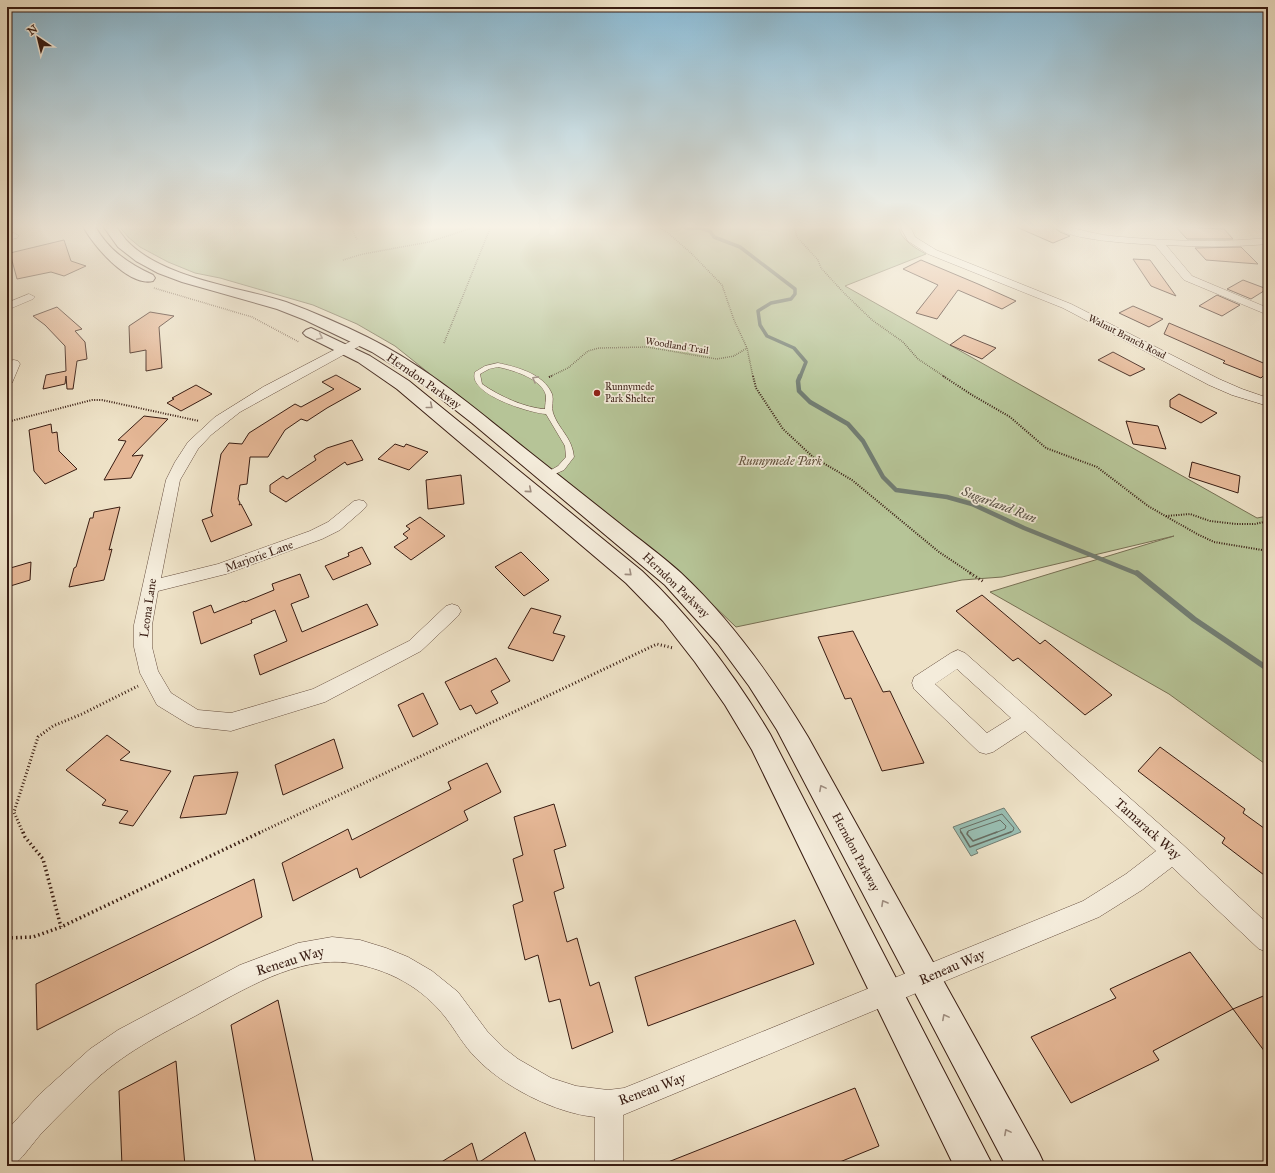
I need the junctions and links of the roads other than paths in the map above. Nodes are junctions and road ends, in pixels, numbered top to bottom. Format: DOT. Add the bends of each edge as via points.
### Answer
graph roads {
  1 [pos="157,281"];
  2 [pos="192,281"];
  3 [pos="1004,281"];
  4 [pos="1193,281"];
  5 [pos="29,297"];
  6 [pos="7,307"];
  7 [pos="1268,312"];
  8 [pos="353,344"];
  9 [pos="14,364"];
  10 [pos="7,380"];
  11 [pos="1268,402"];
  12 [pos="549,412"];
  13 [pos="546,475"];
  14 [pos="359,505"];
  15 [pos="150,587"];
  16 [pos="452,611"];
  17 [pos="1026,719"];
  18 [pos="1173,851"];
  19 [pos="1268,940"];
  20 [pos="925,979"];
  21 [pos="888,993"];
  22 [pos="609,1104"];
  23 [pos="7,1152"];
  24 [pos="609,1166"];
  25 [pos="974,1166"];
  26 [pos="1026,1166"];
  1 -- 8 [label="main road, Herndon Parkway, one-way"];
  2 -- 8 [label="main road, Herndon Parkway" via="282,306 311,317"];
  3 -- 11 [label="street, Walnut Branch Road" via="1055,301 1214,382"];
  4 -- 7 [label="street"];
  5 -- 6 [label="street"];
  8 -- 13 [label="main road, Herndon Parkway" via="393,358 429,381"];
  8 -- 15 [label="street, Leona Lane" via="236,407 189,449 173,480"];
  8 -- 21 [label="main road, Herndon Parkway, one-way" via="634,577 664,606 696,643 726,684 761,742"];
  9 -- 10 [label="street"];
  12 -- 12 [label="lane, one-way" via="549,395 540,381 498,365 487,367 477,373 477,380 492,392 515,404 535,411"];
  12 -- 13 [label="lane" via="569,446 570,457 561,468"];
  20 -- 13 [label="main road, Herndon Parkway, one-way" via="799,745 746,663 711,619 672,578"];
  14 -- 15 [label="street, Marjorie Lane" via="334,526 316,535 220,570"];
  15 -- 16 [label="street, Leona Lane" via="144,625 144,647 149,673 164,699 195,718 231,722 318,696 372,669 415,646"];
  17 -- 17 [label="street, Tamarack Way" via="958,658 921,683 986,745"];
  17 -- 18 [label="street, Tamarack Way"];
  18 -- 19 [label="street, Tamarack Way"];
  18 -- 20 [label="street, Reneau Way" via="1143,877 1091,909"];
  20 -- 21 [label="street, Reneau Way"];
  26 -- 20 [label="main road, Herndon Parkway, one-way"];
  21 -- 22 [label="street, Reneau Way" via="649,1092"];
  21 -- 25 [label="main road, Herndon Parkway"];
  22 -- 23 [label="street, Reneau Way" via="581,1100 542,1088 505,1066 485,1048 452,1004 436,988 399,964 378,956 330,949 258,970 127,1039 73,1082"];
  22 -- 24 [label="street"];
}
